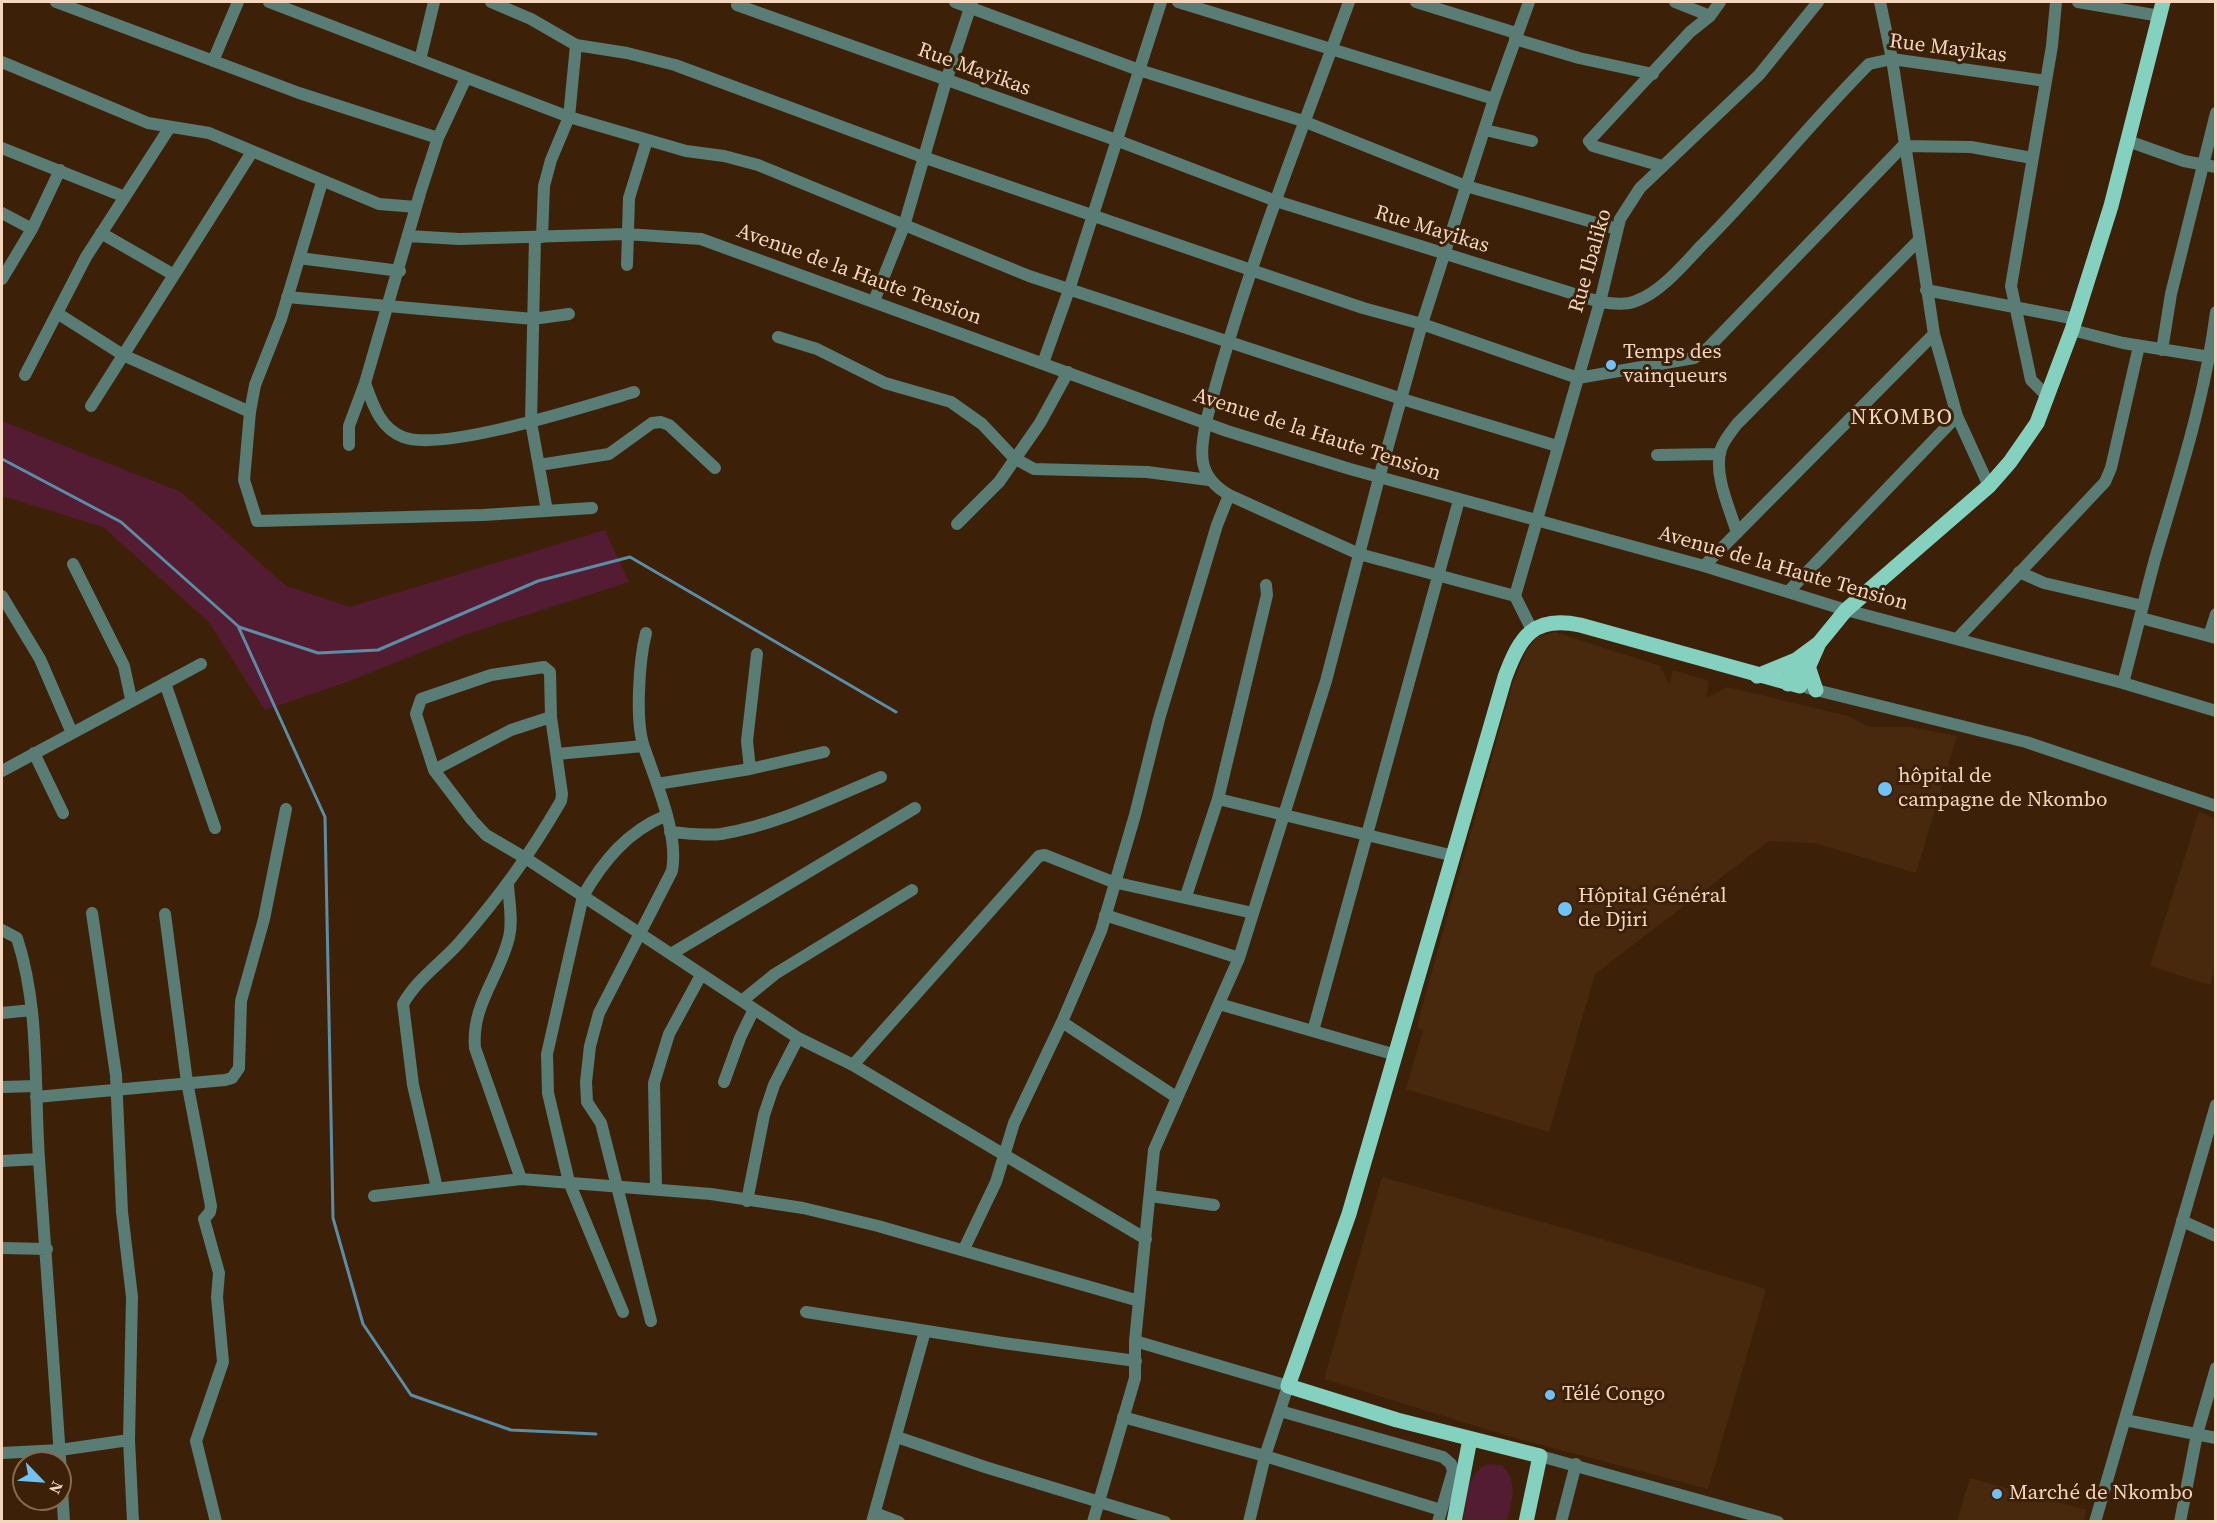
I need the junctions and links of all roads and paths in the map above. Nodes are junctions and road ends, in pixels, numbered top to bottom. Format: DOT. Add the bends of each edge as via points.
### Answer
graph roads {
  1 [pos="56,2"];
  2 [pos="238,2"];
  3 [pos="434,2"];
  4 [pos="491,2"];
  5 [pos="956,2"];
  6 [pos="1161,2"];
  7 [pos="1178,2"];
  8 [pos="1349,2"];
  9 [pos="1416,2"];
  10 [pos="1528,2"];
  11 [pos="1675,2"];
  12 [pos="1720,2"];
  13 [pos="1818,2"];
  14 [pos="1880,2"];
  15 [pos="2056,2"];
  16 [pos="2078,2"];
  17 [pos="276,3"];
  18 [pos="971,4"];
  19 [pos="737,5"];
  20 [pos="2161,9"];
  21 [pos="1710,16"];
  22 [pos="1516,36"];
  23 [pos="576,45"];
  24 [pos="1331,51"];
  25 [pos="1892,59"];
  26 [pos="420,60"];
  27 [pos="213,61"];
  28 [pos="2,62"];
  29 [pos="1139,70"];
  30 [pos="1653,74"];
  31 [pos="466,78"];
  32 [pos="946,81"];
  33 [pos="2046,81"];
  34 [pos="1494,99"];
  35 [pos="2216,113"];
  36 [pos="569,117"];
  37 [pos="1303,121"];
  38 [pos="171,127"];
  39 [pos="1485,130"];
  40 [pos="438,138"];
  41 [pos="647,140"];
  42 [pos="1116,140"];
  43 [pos="1532,141"];
  44 [pos="2128,141"];
  45 [pos="1903,146"];
  46 [pos="2,148"];
  47 [pos="252,152"];
  48 [pos="923,157"];
  49 [pos="2032,158"];
  50 [pos="1662,166"];
  51 [pos="2200,166"];
  52 [pos="2216,167"];
  53 [pos="60,170"];
  54 [pos="322,182"];
  55 [pos="1466,186"];
  56 [pos="124,197"];
  57 [pos="1276,201"];
  58 [pos="416,207"];
  59 [pos="2,213"];
  60 [pos="1091,214"];
  61 [pos="904,226"];
  62 [pos="1617,229"];
  63 [pos="32,230"];
  64 [pos="101,233"];
  65 [pos="626,234"];
  66 [pos="408,236"];
  67 [pos="539,237"];
  68 [pos="1918,241"];
  69 [pos="1444,254"];
  70 [pos="299,258"];
  71 [pos="627,265"];
  72 [pos="1251,270"];
  73 [pos="400,271"];
  74 [pos="174,275"];
  75 [pos="2,279"];
  76 [pos="1069,290"];
  77 [pos="1926,290"];
  78 [pos="286,297"];
  79 [pos="874,301"];
  80 [pos="1600,302"];
  81 [pos="2014,307"];
  82 [pos="388,308"];
  83 [pos="2216,312"];
  84 [pos="57,313"];
  85 [pos="569,314"];
  86 [pos="533,319"];
  87 [pos="1422,324"];
  88 [pos="2074,325"];
  89 [pos="1934,334"];
  90 [pos="778,337"];
  91 [pos="1229,340"];
  92 [pos="2139,346"];
  93 [pos="2162,350"];
  94 [pos="123,355"];
  95 [pos="2210,357"];
  96 [pos="1043,363"];
  97 [pos="1068,372"];
  98 [pos="24,375"];
  99 [pos="1578,378"];
  100 [pos="365,383"];
  101 [pos="634,392"];
  102 [pos="2048,397"];
  103 [pos="1402,399"];
  104 [pos="90,406"];
  105 [pos="250,412"];
  106 [pos="1957,416"];
  107 [pos="531,422"];
  108 [pos="1206,422"];
  109 [pos="349,445"];
  110 [pos="1557,446"];
  111 [pos="1720,454"];
  112 [pos="1657,455"];
  113 [pos="1014,458"];
  114 [pos="539,465"];
  115 [pos="715,468"];
  116 [pos="1379,478"];
  117 [pos="1209,480"];
  118 [pos="1989,486"];
  119 [pos="1228,495"];
  120 [pos="1459,501"];
  121 [pos="592,508"];
  122 [pos="547,511"];
  123 [pos="1537,521"];
  124 [pos="957,524"];
  125 [pos="1737,533"];
  126 [pos="1359,554"];
  127 [pos="73,564"];
  128 [pos="1704,566"];
  129 [pos="2019,572"];
  130 [pos="1441,575"];
  131 [pos="1266,585"];
  132 [pos="1788,592"];
  133 [pos="2,596"];
  134 [pos="1515,596"];
  135 [pos="1846,610"];
  136 [pos="2142,612"];
  137 [pos="2216,614"];
  138 [pos="1532,630"];
  139 [pos="646,633"];
  140 [pos="2212,637"];
  141 [pos="1957,639"];
  142 [pos="757,654"];
  143 [pos="1802,663"];
  144 [pos="201,664"];
  145 [pos="1757,676"];
  146 [pos="165,683"];
  147 [pos="2123,683"];
  148 [pos="1794,685"];
  149 [pos="1816,690"];
  150 [pos="131,699"];
  151 [pos="2216,711"];
  152 [pos="551,717"];
  153 [pos="72,733"];
  154 [pos="643,746"];
  155 [pos="824,752"];
  156 [pos="34,753"];
  157 [pos="557,754"];
  158 [pos="750,769"];
  159 [pos="434,770"];
  160 [pos="2,771"];
  161 [pos="880,777"];
  162 [pos="657,784"];
  163 [pos="1218,799"];
  164 [pos="2216,807"];
  165 [pos="915,808"];
  166 [pos="286,809"];
  167 [pos="63,813"];
  168 [pos="665,816"];
  169 [pos="1283,817"];
  170 [pos="215,828"];
  171 [pos="670,832"];
  172 [pos="1365,835"];
  173 [pos="1454,856"];
  174 [pos="527,859"];
  175 [pos="1113,882"];
  176 [pos="508,885"];
  177 [pos="912,890"];
  178 [pos="583,896"];
  179 [pos="1186,896"];
  180 [pos="92,913"];
  181 [pos="1253,913"];
  182 [pos="165,914"];
  183 [pos="1105,915"];
  184 [pos="2,930"];
  185 [pos="640,933"];
  186 [pos="671,954"];
  187 [pos="1239,958"];
  188 [pos="701,975"];
  189 [pos="743,1000"];
  190 [pos="1219,1004"];
  191 [pos="754,1009"];
  192 [pos="32,1010"];
  193 [pos="2,1013"];
  194 [pos="1062,1022"];
  195 [pos="1313,1031"];
  196 [pos="798,1038"];
  197 [pos="1396,1055"];
  198 [pos="853,1065"];
  199 [pos="187,1082"];
  200 [pos="724,1082"];
  201 [pos="2,1087"];
  202 [pos="116,1088"];
  203 [pos="36,1091"];
  204 [pos="1176,1097"];
  205 [pos="2216,1105"];
  206 [pos="1005,1155"];
  207 [pos="39,1159"];
  208 [pos="2,1161"];
  209 [pos="521,1179"];
  210 [pos="569,1182"];
  211 [pos="617,1187"];
  212 [pos="437,1188"];
  213 [pos="656,1189"];
  214 [pos="374,1196"];
  215 [pos="1151,1196"];
  216 [pos="747,1201"];
  217 [pos="1214,1205"];
  218 [pos="2182,1221"];
  219 [pos="2216,1236"];
  220 [pos="1146,1239"];
  221 [pos="2,1248"];
  222 [pos="47,1249"];
  223 [pos="964,1250"];
  224 [pos="1139,1301"];
  225 [pos="623,1312"];
  226 [pos="806,1312"];
  227 [pos="651,1321"];
  228 [pos="925,1331"];
  229 [pos="1135,1341"];
  230 [pos="1136,1361"];
  231 [pos="2216,1368"];
  232 [pos="1288,1386"];
  233 [pos="1280,1411"];
  234 [pos="1123,1417"];
  235 [pos="2125,1420"];
  236 [pos="2198,1434"];
  237 [pos="897,1437"];
  238 [pos="2216,1438"];
  239 [pos="1470,1439"];
  240 [pos="129,1440"];
  241 [pos="60,1450"];
  242 [pos="2,1453"];
  243 [pos="1265,1456"];
  244 [pos="1540,1456"];
  245 [pos="1576,1464"];
  246 [pos="1098,1503"];
  247 [pos="1439,1516"];
  248 [pos="874,1517"];
  249 [pos="64,1521"];
  250 [pos="133,1521"];
  251 [pos="216,1521"];
  252 [pos="899,1521"];
  253 [pos="1093,1521"];
  254 [pos="1165,1521"];
  255 [pos="1249,1521"];
  256 [pos="1454,1521"];
  257 [pos="1526,1521"];
  258 [pos="1561,1521"];
  259 [pos="1778,1521"];
  260 [pos="2095,1521"];
  261 [pos="2180,1521"];
  1 -- 27 [label="street"];
  2 -- 27 [label="street"];
  3 -- 26 [label="street"];
  4 -- 23 [label="street"];
  5 -- 18 [label="street"];
  6 -- 29 [label="street"];
  7 -- 24 [label="street"];
  8 -- 24 [label="street"];
  9 -- 22 [label="street"];
  10 -- 22 [label="street"];
  11 -- 21 [label="street"];
  12 -- 21 [label="street"];
  13 -- 50 [label="street, Rue Ibaliko" via="1759,75"];
  14 -- 25 [label="street"];
  15 -- 33 [label="street"];
  16 -- 20 [label="street"];
  17 -- 26 [label="street"];
  18 -- 29 [label="street"];
  18 -- 32 [label="street"];
  19 -- 32 [label="street, Rue Mayikas"];
  20 -- 44 [label="main road"];
  21 -- 30 [label="street" via="1690,32"];
  22 -- 30 [label="street" via="1579,58"];
  22 -- 34 [label="street"];
  23 -- 36 [label="street"];
  23 -- 48 [label="street" via="675,65"];
  24 -- 34 [label="street"];
  24 -- 37 [label="street"];
  25 -- 33 [label="street, Rue Mayikas"];
  25 -- 45 [label="street"];
  25 -- 80 [label="street, Rue Mayikas" via="1869,64 1757,189 1662,283 1635,302"];
  26 -- 31 [label="street"];
  27 -- 40 [label="street"];
  28 -- 38 [label="street" via="125,114"];
  29 -- 37 [label="street"];
  29 -- 42 [label="street"];
  30 -- 50 [label="street" via="1589,141 1593,146"];
  31 -- 36 [label="street"];
  31 -- 40 [label="street"];
  32 -- 42 [label="street, Rue Mayikas"];
  32 -- 48 [label="street"];
  33 -- 49 [label="street"];
  34 -- 39 [label="street"];
  35 -- 51 [label="street"];
  36 -- 41 [label="street"];
  36 -- 67 [label="street" via="544,186"];
  37 -- 55 [label="street"];
  37 -- 57 [label="street"];
  38 -- 47 [label="street" via="209,133"];
  38 -- 56 [label="street"];
  39 -- 43 [label="street"];
  39 -- 55 [label="street"];
  40 -- 58 [label="street"];
  41 -- 61 [label="street" via="744,160"];
  41 -- 65 [label="street" via="629,198"];
  42 -- 57 [label="street, Rue Mayikas"];
  42 -- 60 [label="street"];
  44 -- 51 [label="street"];
  44 -- 88 [label="main road"];
  45 -- 49 [label="street" via="1971,147"];
  45 -- 68 [label="street"];
  45 -- 99 [label="street" via="1694,358"];
  46 -- 53 [label="street"];
  47 -- 54 [label="street"];
  47 -- 74 [label="street"];
  48 -- 60 [label="street"];
  48 -- 61 [label="street"];
  49 -- 81 [label="street" via="2011,286"];
  50 -- 62 [label="street, Rue Ibaliko" via="1640,188"];
  51 -- 52 [label="street"];
  51 -- 93 [label="street" via="2170,294"];
  53 -- 56 [label="street"];
  53 -- 63 [label="street"];
  54 -- 58 [label="street" via="379,204"];
  54 -- 70 [label="street"];
  55 -- 62 [label="street"];
  55 -- 69 [label="street"];
  56 -- 64 [label="street"];
  57 -- 69 [label="street, Rue Mayikas"];
  57 -- 72 [label="street"];
  58 -- 66 [label="street"];
  59 -- 63 [label="street"];
  60 -- 72 [label="street"];
  60 -- 76 [label="street"];
  61 -- 76 [label="street"];
  61 -- 79 [label="street"];
  62 -- 80 [label="street, Rue Ibaliko"];
  63 -- 75 [label="street"];
  64 -- 74 [label="street"];
  64 -- 84 [label="street"];
  65 -- 67 [label="street, Avenue de la Haute Tension"];
  65 -- 71 [label="street"];
  65 -- 79 [label="street, Avenue de la Haute Tension" via="701,239"];
  66 -- 67 [label="street, Avenue de la Haute Tension"];
  66 -- 73 [label="street"];
  67 -- 86 [label="street"];
  68 -- 77 [label="street"];
  68 -- 111 [label="street" via="1737,424"];
  69 -- 80 [label="street, Rue Mayikas"];
  69 -- 87 [label="street"];
  70 -- 73 [label="street"];
  70 -- 78 [label="street"];
  72 -- 87 [label="street"];
  72 -- 91 [label="street"];
  73 -- 82 [label="street"];
  74 -- 94 [label="street"];
  76 -- 91 [label="street"];
  76 -- 96 [label="street"];
  77 -- 81 [label="street"];
  77 -- 89 [label="street"];
  78 -- 82 [label="street"];
  78 -- 105 [label="street" via="255,385"];
  79 -- 96 [label="street, Avenue de la Haute Tension"];
  80 -- 99 [label="street, Rue Ibaliko"];
  81 -- 88 [label="street"];
  81 -- 102 [label="street" via="2031,380"];
  82 -- 86 [label="street"];
  82 -- 100 [label="street"];
  83 -- 95 [label="street"];
  84 -- 94 [label="street"];
  84 -- 98 [label="street"];
  85 -- 86 [label="street"];
  86 -- 107 [label="street"];
  87 -- 99 [label="street"];
  87 -- 103 [label="street"];
  88 -- 92 [label="street"];
  88 -- 102 [label="main road"];
  89 -- 106 [label="street"];
  89 -- 125 [label="street"];
  90 -- 113 [label="street" via="818,349 885,382 951,402 982,424"];
  91 -- 103 [label="street"];
  91 -- 108 [label="street"];
  92 -- 93 [label="street"];
  92 -- 129 [label="street" via="2105,482"];
  93 -- 95 [label="street"];
  94 -- 104 [label="street"];
  94 -- 105 [label="street"];
  95 -- 136 [label="street" via="2196,423"];
  96 -- 97 [label="street, Avenue de la Haute Tension"];
  97 -- 108 [label="street, Avenue de la Haute Tension"];
  97 -- 113 [label="street" via="1040,423"];
  99 -- 110 [label="street, Rue Ibaliko"];
  100 -- 107 [label="street" via="382,421 404,438 428,442"];
  100 -- 109 [label="street" via="349,426"];
  101 -- 107 [label="street"];
  102 -- 118 [label="main road" via="2026,441"];
  103 -- 110 [label="street"];
  103 -- 116 [label="street"];
  105 -- 122 [label="street" via="244,480 259,522"];
  106 -- 118 [label="street"];
  106 -- 132 [label="street"];
  107 -- 114 [label="street"];
  108 -- 116 [label="street, Avenue de la Haute Tension"];
  108 -- 117 [label="street" via="1203,452"];
  110 -- 123 [label="street, Rue Ibaliko"];
  111 -- 112 [label="street"];
  111 -- 125 [label="street" via="1720,472"];
  113 -- 117 [label="street" via="1043,471 1147,472"];
  113 -- 124 [label="street" via="999,482"];
  114 -- 115 [label="street" via="609,454 652,423 661,422"];
  114 -- 122 [label="street"];
  116 -- 120 [label="street, Avenue de la Haute Tension"];
  116 -- 126 [label="street"];
  117 -- 119 [label="street"];
  118 -- 135 [label="main road"];
  119 -- 126 [label="street"];
  119 -- 175 [label="street"];
  120 -- 123 [label="street, Avenue de la Haute Tension"];
  120 -- 130 [label="street"];
  121 -- 122 [label="street"];
  123 -- 128 [label="street, Avenue de la Haute Tension"];
  123 -- 134 [label="street, Rue Ibaliko"];
  125 -- 128 [label="street"];
  126 -- 130 [label="street"];
  126 -- 169 [label="street" via="1326,681"];
  127 -- 150 [label="street" via="124,666"];
  128 -- 132 [label="street, Avenue de la Haute Tension"];
  129 -- 136 [label="street"];
  129 -- 141 [label="street"];
  130 -- 134 [label="street"];
  130 -- 172 [label="street"];
  131 -- 163 [label="street" via="1267,595"];
  132 -- 135 [label="street, Avenue de la Haute Tension"];
  133 -- 153 [label="street" via="40,659"];
  134 -- 138 [label="street"];
  135 -- 141 [label="street, Avenue de la Haute Tension"];
  135 -- 143 [label="main road"];
  136 -- 140 [label="street"];
  136 -- 147 [label="street"];
  137 -- 140 [label="street"];
  138 -- 145 [label="main road" via="1568,622"];
  138 -- 173 [label="main road" via="1514,652 1505,677"];
  139 -- 154 [label="street" via="639,681"];
  141 -- 147 [label="street, Avenue de la Haute Tension"];
  142 -- 158 [label="street" via="747,741"];
  143 -- 145 [label="main road"];
  143 -- 148 [label="main road"];
  143 -- 149 [label="main road"];
  144 -- 146 [label="street"];
  145 -- 148 [label="main road"];
  146 -- 150 [label="street"];
  146 -- 170 [label="street"];
  147 -- 151 [label="street, Avenue de la Haute Tension"];
  148 -- 149 [label="street"];
  149 -- 164 [label="street" via="2026,742"];
  150 -- 153 [label="street"];
  152 -- 157 [label="street"];
  152 -- 159 [label="street" via="511,730"];
  152 -- 159 [label="street" via="550,672 544,667 491,675 421,699 416,714"];
  153 -- 156 [label="street"];
  154 -- 157 [label="street"];
  154 -- 162 [label="street"];
  155 -- 158 [label="street"];
  156 -- 160 [label="street"];
  156 -- 167 [label="street"];
  157 -- 174 [label="street" via="562,798"];
  158 -- 162 [label="street"];
  159 -- 174 [label="street" via="486,835"];
  161 -- 171 [label="street" via="798,813 745,828 719,834"];
  162 -- 168 [label="street"];
  163 -- 169 [label="street"];
  163 -- 179 [label="street"];
  165 -- 186 [label="street"];
  166 -- 199 [label="street" via="264,920 241,1001 239,1068 232,1078"];
  168 -- 171 [label="street"];
  168 -- 178 [label="street" via="637,830 595,874"];
  169 -- 172 [label="street"];
  169 -- 181 [label="street"];
  171 -- 185 [label="street" via="675,858 672,871"];
  172 -- 173 [label="street"];
  172 -- 195 [label="street"];
  173 -- 197 [label="main road"];
  174 -- 176 [label="street"];
  174 -- 178 [label="street"];
  175 -- 179 [label="street"];
  175 -- 183 [label="street"];
  175 -- 198 [label="street" via="1039,856"];
  176 -- 209 [label="street" via="509,938 479,1007 474,1036"];
  176 -- 212 [label="street" via="458,944 419,981 404,1004 413,1085"];
  177 -- 189 [label="street" via="775,974"];
  178 -- 185 [label="street"];
  178 -- 210 [label="street" via="547,1054 548,1093"];
  179 -- 181 [label="street"];
  180 -- 202 [label="street"];
  181 -- 187 [label="street"];
  182 -- 199 [label="street"];
  183 -- 187 [label="street"];
  183 -- 194 [label="street"];
  184 -- 192 [label="street" via="17,938 26,965"];
  185 -- 186 [label="street"];
  185 -- 211 [label="street" via="599,1013 586,1082 587,1102 601,1123"];
  186 -- 188 [label="street"];
  187 -- 190 [label="street"];
  188 -- 189 [label="street"];
  188 -- 213 [label="street" via="669,1034 654,1083"];
  189 -- 191 [label="street"];
  190 -- 195 [label="street"];
  190 -- 204 [label="street"];
  191 -- 196 [label="street"];
  191 -- 200 [label="street"];
  192 -- 193 [label="street"];
  192 -- 203 [label="street"];
  194 -- 204 [label="street"];
  194 -- 206 [label="street" via="1014,1123"];
  195 -- 197 [label="street"];
  196 -- 198 [label="street"];
  196 -- 216 [label="street" via="764,1115"];
  197 -- 232 [label="main road" via="1349,1214"];
  198 -- 206 [label="street"];
  199 -- 202 [label="street"];
  199 -- 251 [label="street" via="211,1206 205,1222 219,1273 217,1297 223,1362 196,1441"];
  201 -- 203 [label="street"];
  202 -- 203 [label="street"];
  202 -- 240 [label="street" via="122,1212 132,1297"];
  203 -- 207 [label="street"];
  204 -- 215 [label="street" via="1154,1149"];
  205 -- 218 [label="street"];
  206 -- 220 [label="street"];
  206 -- 223 [label="street"];
  207 -- 208 [label="street"];
  207 -- 222 [label="street"];
  209 -- 210 [label="street"];
  209 -- 212 [label="street"];
  210 -- 211 [label="street"];
  210 -- 225 [label="street"];
  211 -- 213 [label="street"];
  211 -- 227 [label="street"];
  212 -- 214 [label="street"];
  213 -- 216 [label="street"];
  215 -- 217 [label="street"];
  215 -- 220 [label="street"];
  216 -- 223 [label="street" via="803,1208"];
  218 -- 219 [label="street"];
  218 -- 235 [label="street"];
  220 -- 224 [label="street"];
  221 -- 222 [label="street"];
  222 -- 241 [label="street"];
  223 -- 224 [label="street"];
  224 -- 229 [label="street"];
  226 -- 228 [label="street"];
  228 -- 230 [label="street"];
  228 -- 237 [label="street"];
  229 -- 230 [label="street"];
  229 -- 232 [label="street"];
  230 -- 234 [label="street"];
  231 -- 236 [label="street"];
  232 -- 233 [label="street"];
  232 -- 239 [label="main road"];
  233 -- 243 [label="street"];
  233 -- 247 [label="street" via="1443,1457 1453,1471"];
  234 -- 243 [label="street"];
  234 -- 246 [label="street"];
  235 -- 236 [label="street"];
  235 -- 260 [label="street"];
  236 -- 238 [label="street"];
  236 -- 261 [label="street"];
  237 -- 246 [label="street"];
  237 -- 248 [label="street"];
  239 -- 244 [label="main road"];
  239 -- 256 [label="main road"];
  240 -- 241 [label="street"];
  240 -- 250 [label="street"];
  241 -- 242 [label="street"];
  241 -- 249 [label="street"];
  243 -- 247 [label="street"];
  243 -- 255 [label="street"];
  244 -- 245 [label="street"];
  244 -- 257 [label="main road"];
  245 -- 258 [label="street"];
  245 -- 259 [label="street"];
  246 -- 253 [label="street"];
  246 -- 254 [label="street"];
  248 -- 252 [label="street"];
}
